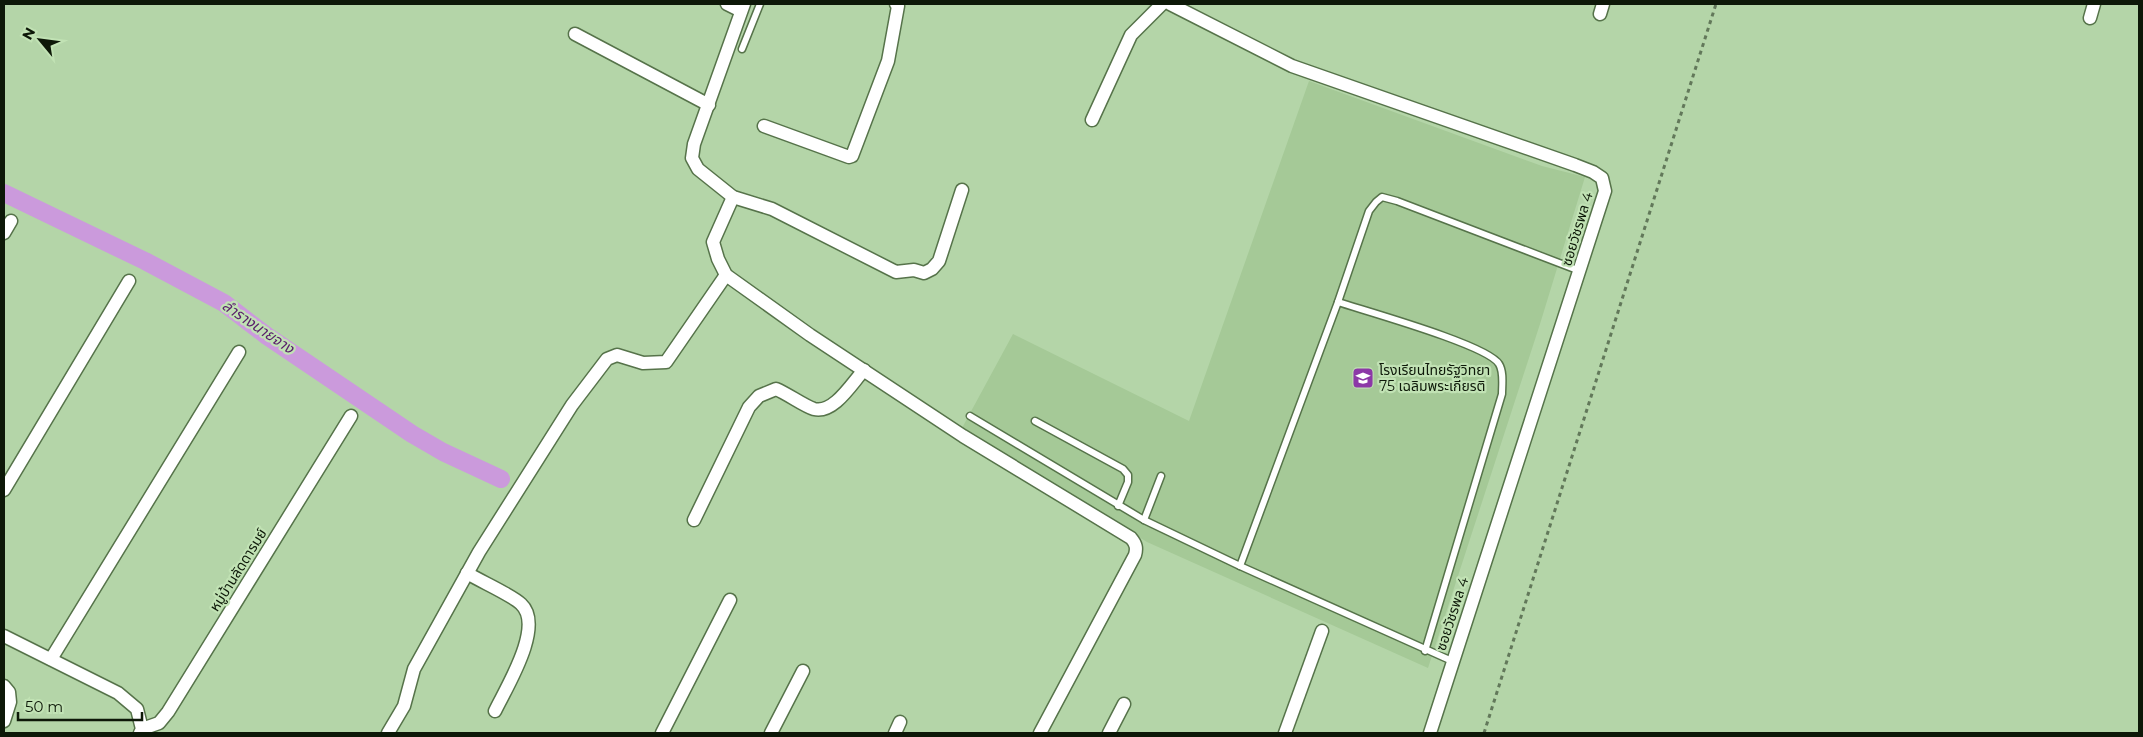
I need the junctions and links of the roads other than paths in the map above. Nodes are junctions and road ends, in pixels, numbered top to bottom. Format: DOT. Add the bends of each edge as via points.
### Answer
graph roads {
  1 [pos="728,4"];
  2 [pos="760,4"];
  3 [pos="896,4"];
  4 [pos="1162,4"];
  5 [pos="1170,4"];
  6 [pos="2094,4"];
  7 [pos="742,7"];
  8 [pos="2090,18"];
  9 [pos="575,34"];
  10 [pos="742,49"];
  11 [pos="709,105"];
  12 [pos="1092,120"];
  13 [pos="764,126"];
  14 [pos="962,190"];
  15 [pos="733,196"];
  16 [pos="11,221"];
  17 [pos="4,233"];
  18 [pos="1580,271"];
  19 [pos="726,275"];
  20 [pos="129,281"];
  21 [pos="1338,302"];
  22 [pos="239,352"];
  23 [pos="864,370"];
  24 [pos="351,416"];
  25 [pos="970,416"];
  26 [pos="1035,421"];
  27 [pos="1161,476"];
  28 [pos="4,490"];
  29 [pos="1118,506"];
  30 [pos="694,520"];
  31 [pos="1144,520"];
  32 [pos="1240,566"];
  33 [pos="467,573"];
  34 [pos="730,600"];
  35 [pos="1322,631"];
  36 [pos="4,636"];
  37 [pos="1425,650"];
  38 [pos="51,659"];
  39 [pos="1452,661"];
  40 [pos="803,672"];
  41 [pos="4,686"];
  42 [pos="1124,704"];
  43 [pos="495,711"];
  44 [pos="4,721"];
  45 [pos="141,731"];
  46 [pos="388,733"];
  47 [pos="662,733"];
  48 [pos="771,733"];
  49 [pos="1040,733"];
  50 [pos="1109,733"];
  51 [pos="1284,733"];
  52 [pos="1430,733"];
  1 -- 7 [label="street"];
  2 -- 10 [label="lane"];
  3 -- 13 [label="street" via="888,61 852,156"];
  4 -- 12 [label="street" via="1131,35"];
  5 -- 18 [label="street, ซอยวัชรพล 4" via="1292,66 1593,172 1602,178 1605,191"];
  6 -- 8 [label="street"];
  7 -- 11 [label="street"];
  9 -- 11 [label="street"];
  11 -- 15 [label="street" via="692,158 698,169"];
  14 -- 15 [label="street" via="939,261 924,273 914,270 896,272 772,209"];
  15 -- 19 [label="street" via="713,242"];
  16 -- 17 [label="street"];
  18 -- 21 [label="lane" via="1382,197 1369,211"];
  18 -- 39 [label="street, ซอยวัชรพล 4"];
  19 -- 23 [label="street"];
  19 -- 33 [label="street" via="666,362 643,363 617,355 607,359 572,405"];
  20 -- 28 [label="street"];
  21 -- 32 [label="lane"];
  21 -- 37 [label="lane" via="1473,346 1498,363 1502,372 1502,394"];
  22 -- 38 [label="street"];
  23 -- 30 [label="street" via="825,410 813,409 776,389 759,396 749,407"];
  23 -- 49 [label="street" via="963,436 1135,542 1136,555"];
  24 -- 45 [label="street, หมู่บ้านลัดดารมย์" via="168,712 159,722"];
  25 -- 29 [label="lane"];
  26 -- 29 [label="lane" via="1124,469 1128,482"];
  27 -- 31 [label="lane"];
  29 -- 31 [label="lane"];
  31 -- 32 [label="lane"];
  32 -- 37 [label="lane"];
  33 -- 43 [label="street" via="522,604 528,614 525,648"];
  33 -- 46 [label="street" via="414,669 404,706"];
  34 -- 47 [label="street"];
  35 -- 51 [label="street"];
  36 -- 38 [label="street, หมู่บ้านลัดดารมย์"];
  37 -- 39 [label="lane"];
  38 -- 45 [label="street, หมู่บ้านลัดดารมย์" via="118,693 137,709"];
  39 -- 52 [label="street, ซอยวัชรพล 4"];
  40 -- 48 [label="street"];
  41 -- 44 [label="street" via="9,692 10,702"];
  42 -- 50 [label="street"];
}
